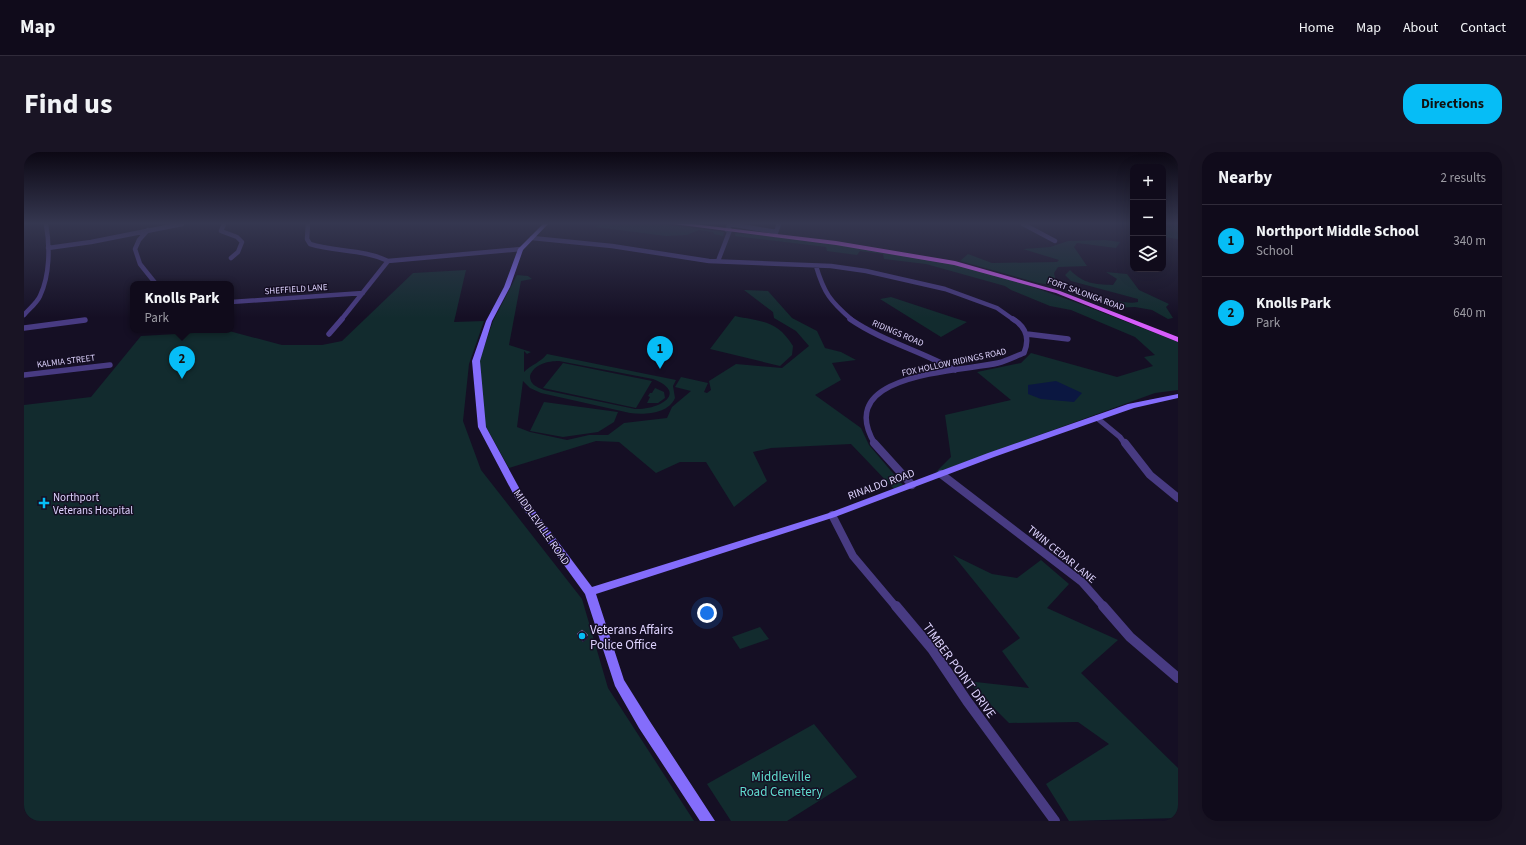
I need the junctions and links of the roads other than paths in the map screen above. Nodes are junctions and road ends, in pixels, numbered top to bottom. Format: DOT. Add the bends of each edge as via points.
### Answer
graph roads {
  1 [pos="48,255"];
  2 [pos="137,255"];
  3 [pos="234,255"];
  4 [pos="375,255"];
  5 [pos="446,255"];
  6 [pos="519,255"];
  7 [pos="665,255"];
  8 [pos="720,255"];
  9 [pos="915,255"];
  10 [pos="231,258"];
  11 [pos="388,260"];
  12 [pos="718,262"];
  13 [pos="816,266"];
  14 [pos="154,281"];
  15 [pos="363,293"];
  16 [pos="234,302"];
  17 [pos="24,315"];
  18 [pos="85,320"];
  19 [pos="24,328"];
  20 [pos="329,334"];
  21 [pos="1027,334"];
  22 [pos="1068,339"];
  23 [pos="1178,340"];
  24 [pos="110,364"];
  25 [pos="955,370"];
  26 [pos="24,375"];
  27 [pos="1178,396"];
  28 [pos="1096,418"];
  29 [pos="941,474"];
  30 [pos="912,485"];
  31 [pos="1178,498"];
  32 [pos="832,514"];
  33 [pos="590,592"];
  34 [pos="1178,678"];
  35 [pos="708,821"];
  36 [pos="1055,821"];
  1 -- 17 [label="street" via="47,276 40,296"];
  2 -- 14 [label="street" via="140,264"];
  3 -- 10 [label="street"];
  4 -- 11 [label="street"];
  5 -- 11 [label="street"];
  6 -- 33 [label="street, MIDDLEVILLE ROAD" via="507,287 489,321 476,361 482,427 519,496"];
  7 -- 12 [label="street"];
  8 -- 12 [label="street"];
  9 -- 23 [label="main road, FORT SALONGA ROAD" via="955,262 1058,292"];
  11 -- 15 [label="street"];
  12 -- 13 [label="street"];
  13 -- 21 [label="street" via="880,273 966,296 1007,314"];
  13 -- 25 [label="street, RIDINGS ROAD" via="822,289 848,316 875,333 935,358"];
  15 -- 16 [label="street, SHEFFIELD LANE"];
  15 -- 20 [label="street"];
  18 -- 19 [label="street"];
  21 -- 22 [label="street"];
  21 -- 25 [label="street, FOX HOLLOW RIDINGS ROAD" via="1028,342 1024,353 1000,363"];
  24 -- 26 [label="street, KALMIA STREET"];
  25 -- 30 [label="street, FOX HOLLOW RIDINGS ROAD" via="906,379 891,385 872,399 866,410 866,429 873,444"];
  27 -- 28 [label="street, RINALDO ROAD" via="1147,401"];
  28 -- 29 [label="street, RINALDO ROAD"];
  28 -- 31 [label="street" via="1120,437 1150,475"];
  29 -- 30 [label="street, RINALDO ROAD"];
  29 -- 34 [label="street, TWIN CEDAR LANE" via="1082,582 1130,637"];
  30 -- 32 [label="street, RINALDO ROAD"];
  32 -- 33 [label="street, RINALDO ROAD"];
  32 -- 36 [label="street, TIMBER POINT DRIVE" via="853,556 932,649 966,701"];
  33 -- 35 [label="street, MIDDLEVILLE ROAD" via="619,682"];
}
